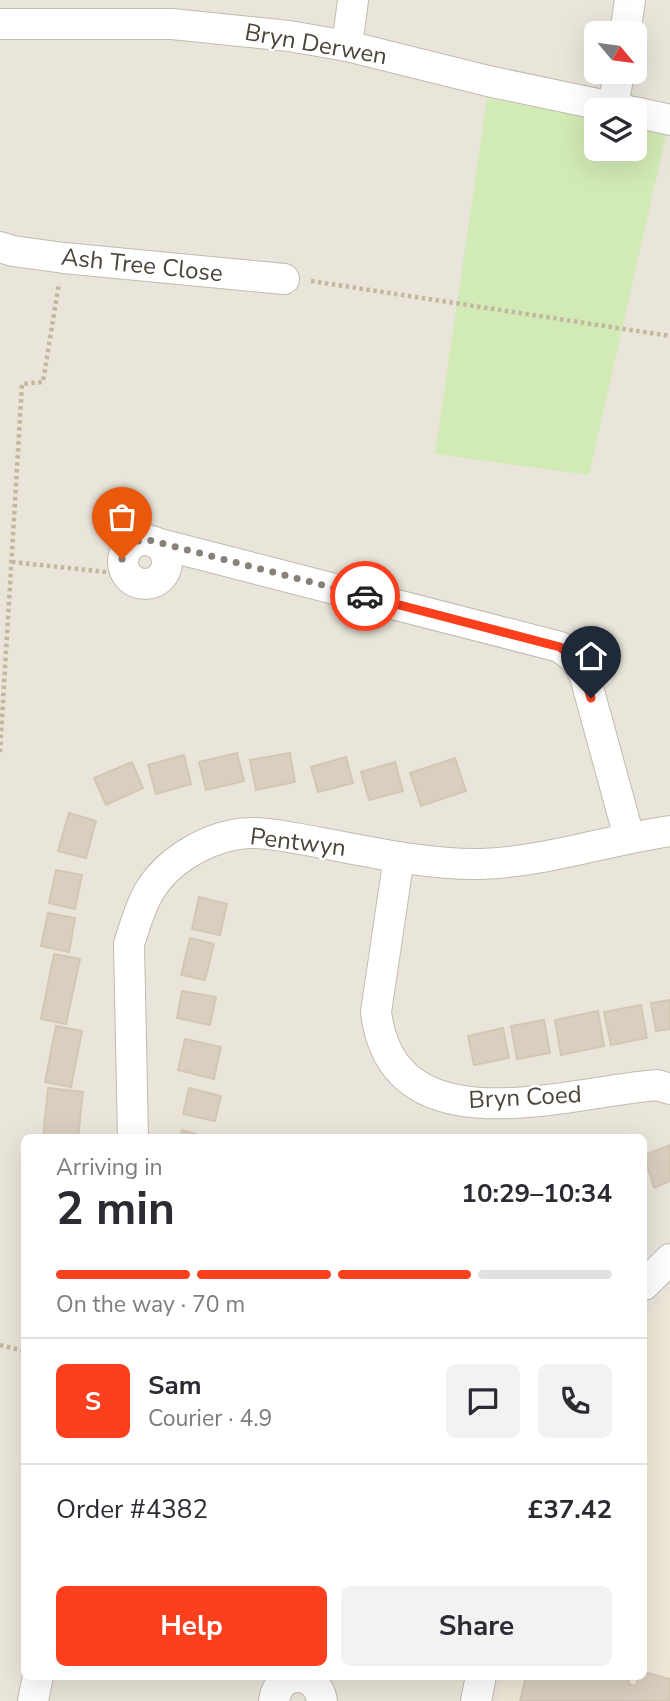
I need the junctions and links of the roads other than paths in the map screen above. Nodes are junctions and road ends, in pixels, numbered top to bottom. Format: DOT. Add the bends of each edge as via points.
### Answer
graph roads {
  1 [pos="353,0"];
  2 [pos="630,0"];
  3 [pos="172,12"];
  4 [pos="627,21"];
  5 [pos="0,24"];
  6 [pos="347,46"];
  7 [pos="584,101"];
  8 [pos="647,115"];
  9 [pos="670,120"];
  10 [pos="0,247"];
  11 [pos="284,279"];
  12 [pos="126,574"];
  13 [pos="670,831"];
  14 [pos="629,837"];
  15 [pos="399,857"];
  16 [pos="670,1089"];
  17 [pos="133,1134"];
  18 [pos="670,1259"];
  19 [pos="647,1282"];
  20 [pos="37,1680"];
  21 [pos="290,1680"];
  22 [pos="307,1680"];
  23 [pos="480,1680"];
  24 [pos="33,1701"];
  25 [pos="274,1701"];
  26 [pos="322,1701"];
  27 [pos="476,1701"];
  1 -- 6 [label="street"];
  2 -- 4 [label="street"];
  3 -- 5 [label="street, Bryn Derwen" via="54,26"];
  3 -- 6 [label="street, Bryn Derwen"];
  6 -- 7 [label="street, Bryn Derwen"];
  8 -- 9 [label="street, Bryn Derwen"];
  10 -- 11 [label="street, Ash Tree Close" via="64,258"];
  12 -- 14 [label="street" via="145,585 159,579 167,559 156,543 560,647 584,673"];
  13 -- 14 [label="street, Pentwyn"];
  14 -- 15 [label="street, Pentwyn" via="512,861 446,863"];
  15 -- 16 [label="street, Bryn Coed" via="376,1012 378,1033 387,1053 414,1083 434,1094 480,1103 657,1085"];
  15 -- 17 [label="street, Pentwyn" via="254,833 206,843 169,869 151,888 129,944"];
  18 -- 19 [label="street"];
  20 -- 24 [label="street"];
  21 -- 25 [label="street" via="281,1684"];
  22 -- 26 [label="street" via="317,1686"];
  23 -- 27 [label="street"];
}
